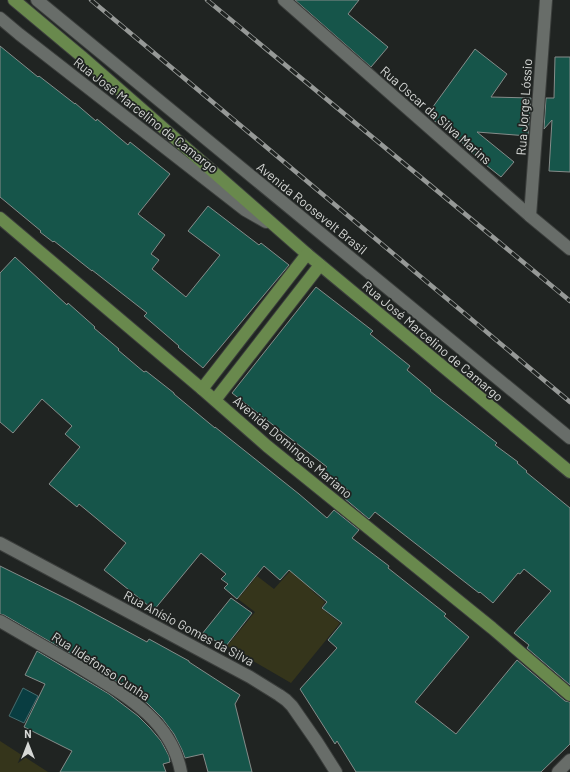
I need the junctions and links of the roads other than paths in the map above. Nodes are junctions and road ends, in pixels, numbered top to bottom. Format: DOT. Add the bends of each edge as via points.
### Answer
graph roads {
  1 [pos="14,0"];
  2 [pos="37,0"];
  3 [pos="284,0"];
  4 [pos="546,0"];
  5 [pos="298,4"];
  6 [pos="0,18"];
  7 [pos="530,216"];
  8 [pos="0,218"];
  9 [pos="279,230"];
  10 [pos="570,249"];
  11 [pos="307,254"];
  12 [pos="320,265"];
  13 [pos="202,389"];
  14 [pos="215,400"];
  15 [pos="570,438"];
  16 [pos="570,472"];
  17 [pos="0,543"];
  18 [pos="0,621"];
  19 [pos="570,695"];
  20 [pos="570,760"];
  21 [pos="181,772"];
  22 [pos="336,772"];
  23 [pos="558,772"];
  1 -- 9 [label="main road, Rua José Marcelino de Camargo"];
  2 -- 15 [label="street, Avenida Roosevelt Brasil"];
  3 -- 5 [label="street, Rua Oscar da Silva Marins"];
  4 -- 7 [label="street, Rua Jorge Lóssio"];
  5 -- 7 [label="street, Rua Oscar da Silva Marins"];
  6 -- 9 [label="street, Rua José Marcelino de Camargo" via="245,210"];
  7 -- 10 [label="street, Rua Oscar da Silva Marins"];
  8 -- 13 [label="main road, Avenida Domingos Mariano"];
  9 -- 11 [label="main road, Rua José Marcelino de Camargo"];
  11 -- 12 [label="main road, Rua José Marcelino de Camargo"];
  11 -- 13 [label="main road"];
  12 -- 14 [label="main road"];
  12 -- 16 [label="main road, Rua José Marcelino de Camargo"];
  13 -- 14 [label="main road, Avenida Domingos Mariano"];
  14 -- 19 [label="main road, Avenida Domingos Mariano" via="489,625"];
  17 -- 22 [label="street, Rua Anísio Gomes da Silva" via="280,695 292,706"];
  18 -- 21 [label="street, Rua Ildefonso Cunha" via="135,702 168,737"];
  20 -- 23 [label="street"];
}
